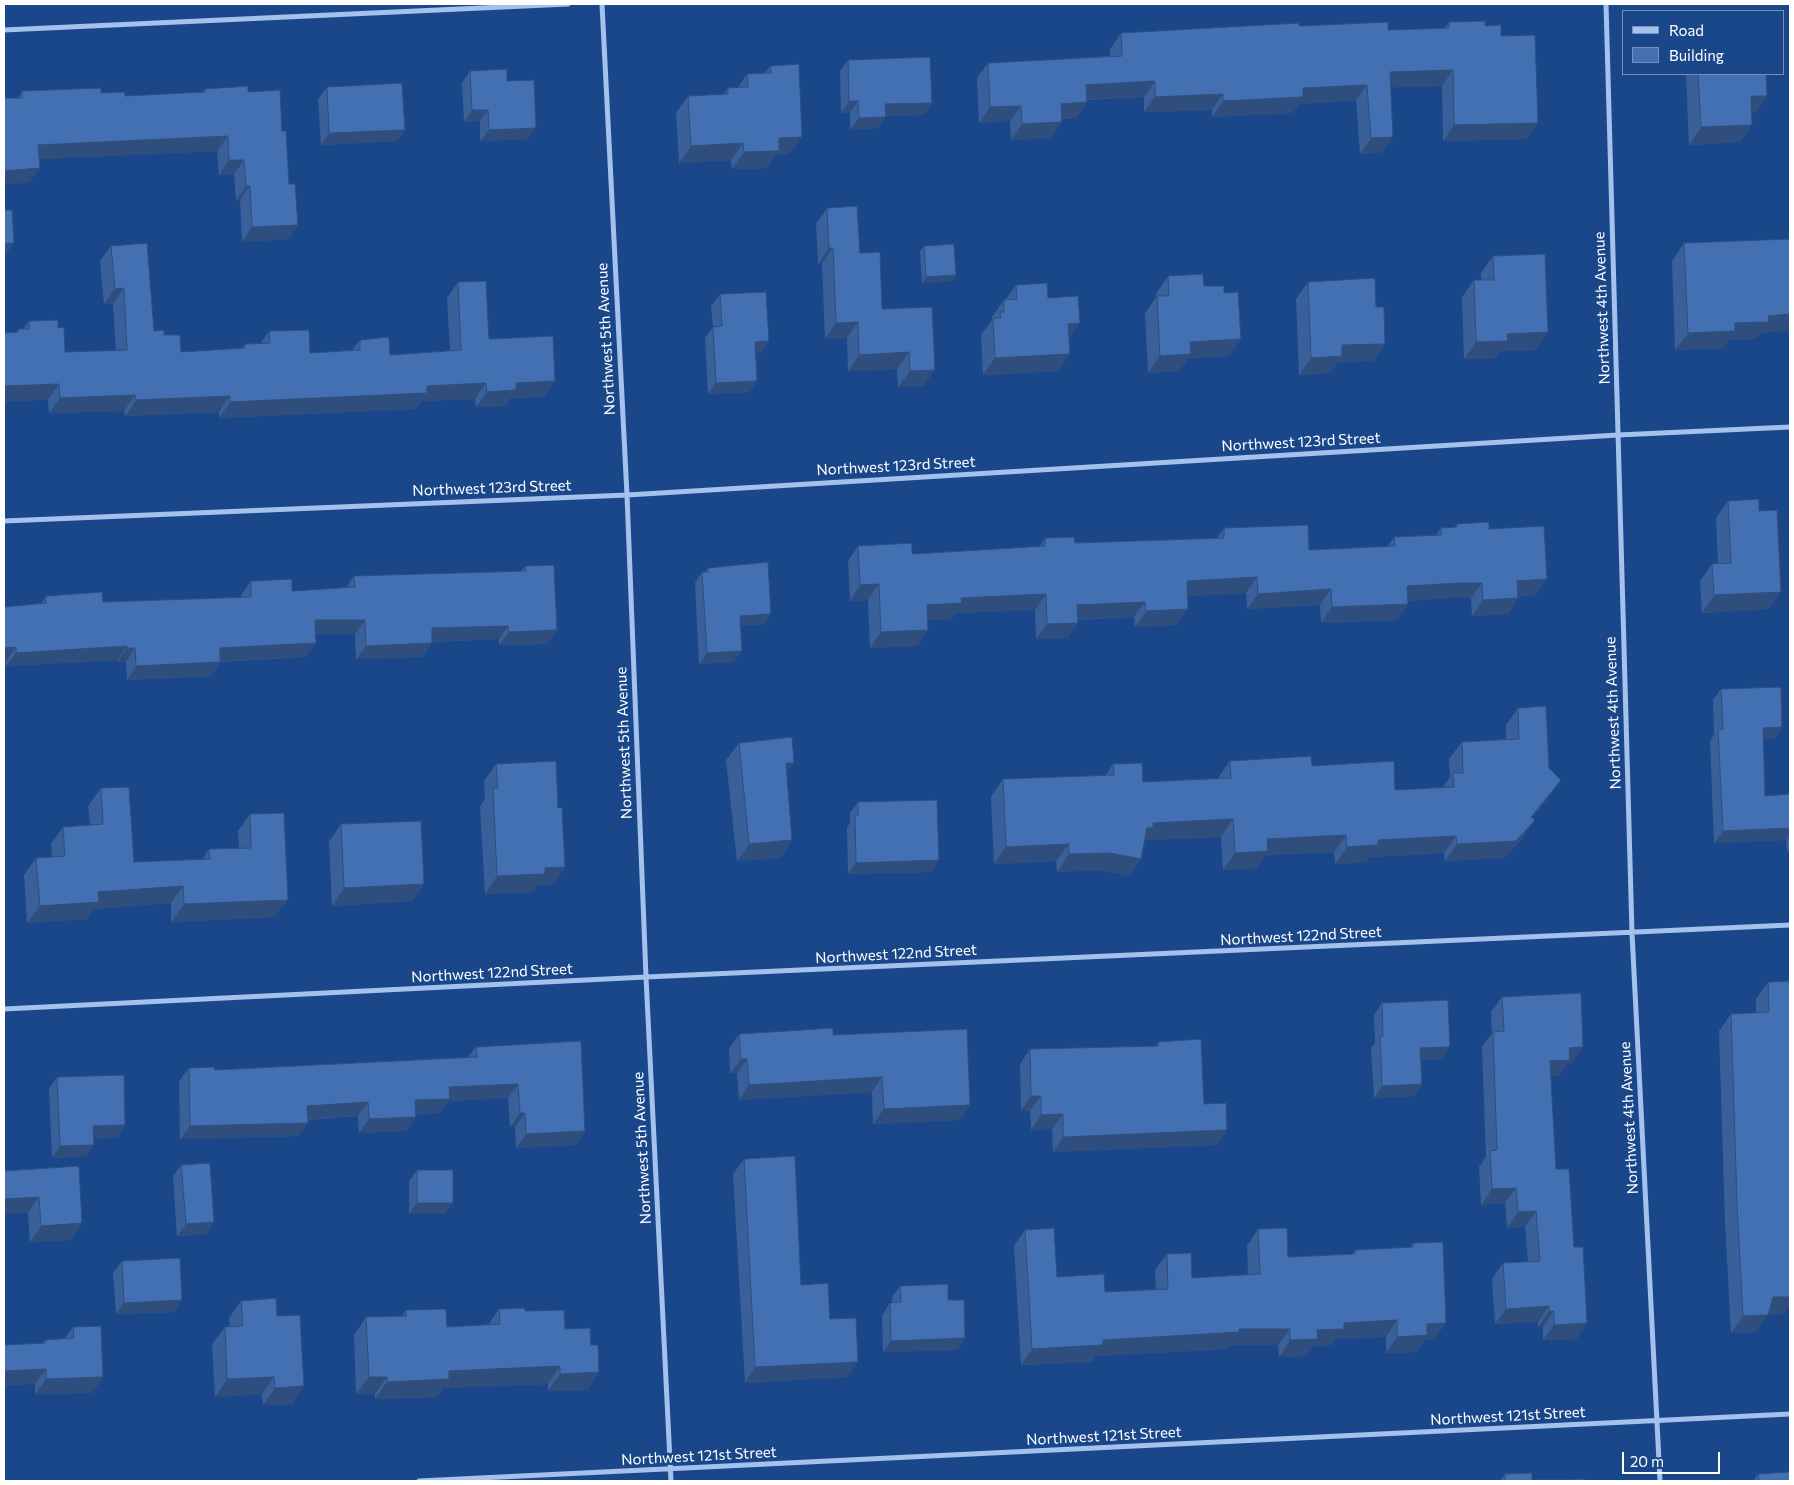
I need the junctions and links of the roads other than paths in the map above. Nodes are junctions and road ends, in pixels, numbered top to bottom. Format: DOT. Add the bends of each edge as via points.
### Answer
graph roads {
  1 [pos="568,4"];
  2 [pos="602,4"];
  3 [pos="1606,4"];
  4 [pos="4,30"];
  5 [pos="1790,427"];
  6 [pos="1618,435"];
  7 [pos="627,495"];
  8 [pos="4,521"];
  9 [pos="1790,925"];
  10 [pos="1632,933"];
  11 [pos="646,977"];
  12 [pos="4,1010"];
  13 [pos="1790,1414"];
  14 [pos="1657,1421"];
  15 [pos="671,1470"];
  16 [pos="419,1481"];
  17 [pos="672,1481"];
  18 [pos="1660,1481"];
  1 -- 4 [label="street"];
  2 -- 7 [label="street, Northwest 5th Avenue"];
  3 -- 6 [label="street, Northwest 4th Avenue"];
  5 -- 6 [label="street, Northwest 123rd Street"];
  6 -- 7 [label="street, Northwest 123rd Street"];
  6 -- 10 [label="street, Northwest 4th Avenue"];
  7 -- 8 [label="street, Northwest 123rd Street"];
  7 -- 11 [label="street, Northwest 5th Avenue"];
  9 -- 10 [label="street, Northwest 122nd Street"];
  10 -- 11 [label="street, Northwest 122nd Street"];
  10 -- 14 [label="street, Northwest 4th Avenue"];
  11 -- 12 [label="street, Northwest 122nd Street"];
  11 -- 15 [label="street, Northwest 5th Avenue"];
  13 -- 14 [label="street, Northwest 121st Street"];
  14 -- 15 [label="street, Northwest 121st Street"];
  14 -- 18 [label="street, Northwest 4th Avenue"];
  15 -- 16 [label="street, Northwest 121st Street"];
  15 -- 17 [label="street, Northwest 5th Avenue"];
}
